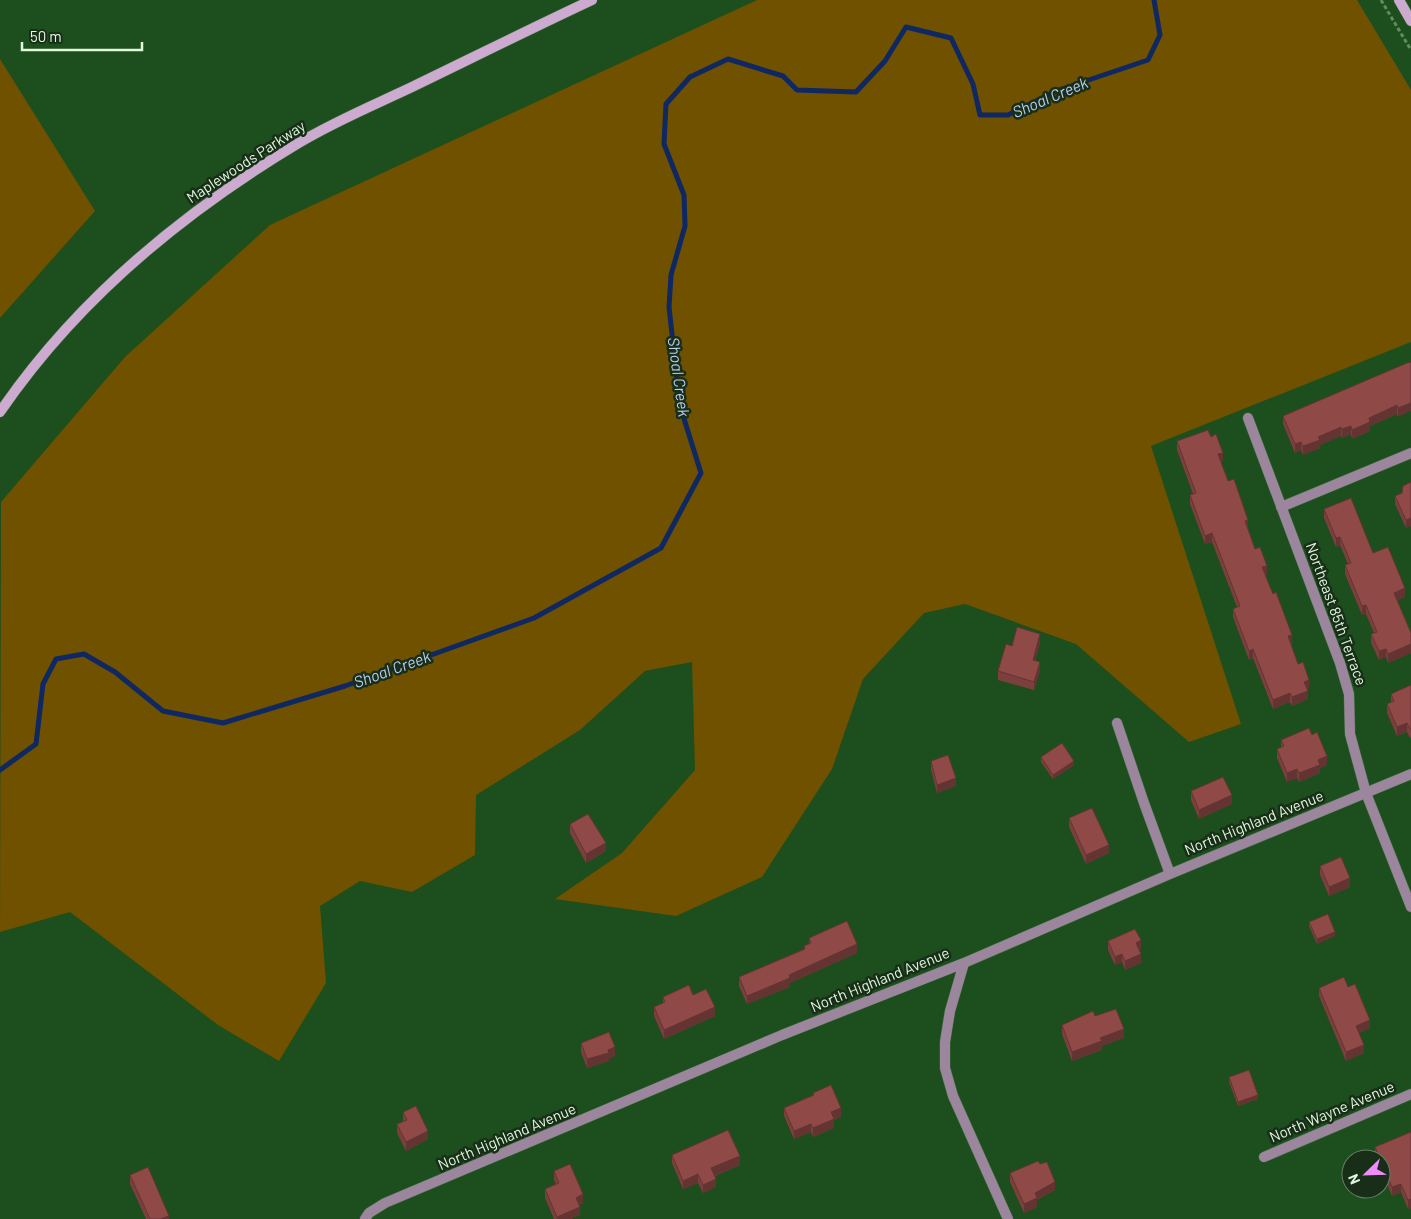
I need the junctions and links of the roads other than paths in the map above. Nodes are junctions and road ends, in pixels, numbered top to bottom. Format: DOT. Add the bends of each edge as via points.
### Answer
graph roads {
  1 [pos="592,0"];
  2 [pos="1398,0"];
  3 [pos="1411,21"];
  4 [pos="0,412"];
  5 [pos="1248,418"];
  6 [pos="1411,453"];
  7 [pos="1281,507"];
  8 [pos="1117,723"];
  9 [pos="1411,774"];
  10 [pos="1366,793"];
  11 [pos="1170,874"];
  12 [pos="1411,907"];
  13 [pos="964,963"];
  14 [pos="1411,1094"];
  15 [pos="1264,1157"];
  16 [pos="365,1219"];
  17 [pos="1008,1219"];
  1 -- 4 [label="main road, Maplewoods Parkway" via="299,143 238,181 177,224 98,297 42,358"];
  2 -- 3 [label="main road"];
  5 -- 7 [label="street, Northeast 85th Terrace"];
  6 -- 7 [label="street"];
  7 -- 10 [label="street, Northeast 85th Terrace" via="1349,694 1350,734"];
  8 -- 11 [label="street"];
  9 -- 10 [label="street, North Highland Avenue"];
  10 -- 11 [label="street, North Highland Avenue"];
  10 -- 12 [label="street, Northeast 85th Terrace"];
  11 -- 13 [label="street, North Highland Avenue"];
  13 -- 16 [label="street, North Highland Avenue" via="782,1035 385,1203 369,1212"];
  13 -- 17 [label="street" via="950,1011 945,1068 953,1096"];
  14 -- 15 [label="street, North Wayne Avenue"];
}
